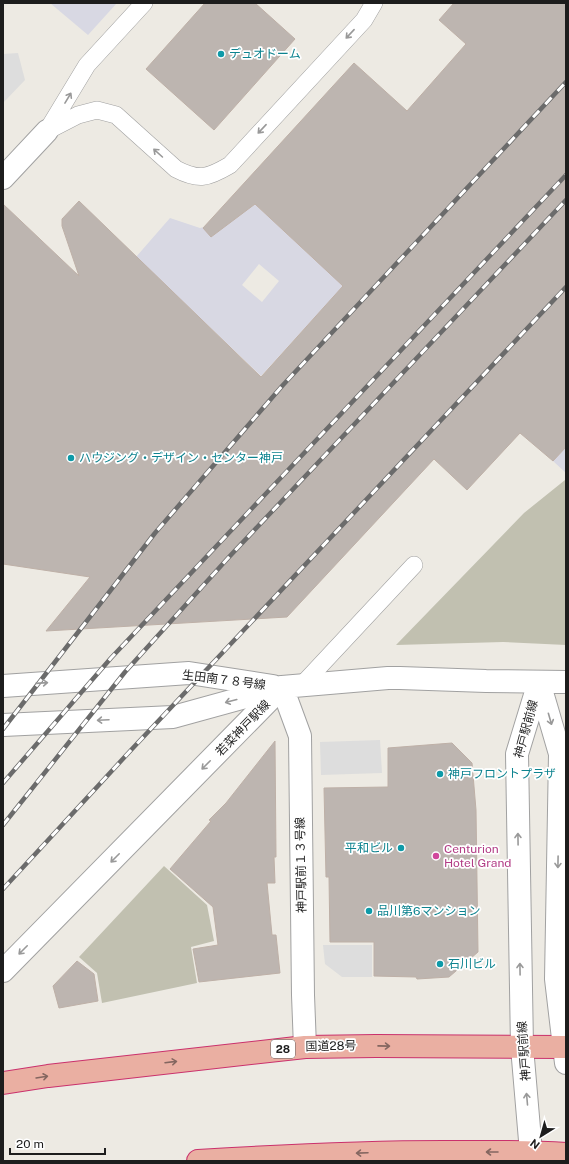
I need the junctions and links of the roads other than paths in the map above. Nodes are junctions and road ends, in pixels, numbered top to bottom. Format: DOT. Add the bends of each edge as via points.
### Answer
graph roads {
  1 [pos="144,3"];
  2 [pos="374,3"];
  3 [pos="47,132"];
  4 [pos="5,172"];
  5 [pos="414,565"];
  6 [pos="540,682"];
  7 [pos="566,682"];
  8 [pos="3,686"];
  9 [pos="292,686"];
  10 [pos="3,725"];
  11 [pos="3,971"];
  12 [pos="305,1046"];
  13 [pos="522,1047"];
  14 [pos="565,1052"];
  15 [pos="3,1083"];
  16 [pos="566,1154"];
  17 [pos="532,1156"];
  18 [pos="265,1159"];
  19 [pos="198,1161"];
  3 -- 1 [label="lane, one-way" via="87,66"];
  2 -- 3 [label="lane, one-way" via="364,20 230,165 214,174 202,177 188,175 176,169 116,115 97,110 78,116"];
  3 -- 4 [label="street"];
  5 -- 9 [label="lane"];
  6 -- 7 [label="street"];
  6 -- 9 [label="street" via="400,678"];
  13 -- 6 [label="street, 神戸駅前線, one-way" via="517,754"];
  6 -- 14 [label="street, 神戸駅前線, one-way" via="560,754 556,979"];
  8 -- 9 [label="street, 生田南７８号線, one-way" via="189,673"];
  9 -- 10 [label="street, 生田南７８号線, one-way" via="173,717"];
  9 -- 11 [label="street, 若菜神戸駅線, one-way"];
  9 -- 12 [label="street, 神戸駅前１３号線" via="300,736"];
  12 -- 13 [label="highway, 国道28号 / 28, one-way"];
  15 -- 12 [label="highway, 国道28号 / 28, one-way"];
  13 -- 14 [label="highway, 国道28号 / 28"];
  17 -- 13 [label="street, 神戸駅前線, one-way"];
  16 -- 17 [label="highway"];
  17 -- 18 [label="highway, one-way" via="373,1152"];
  18 -- 19 [label="highway"];
}
